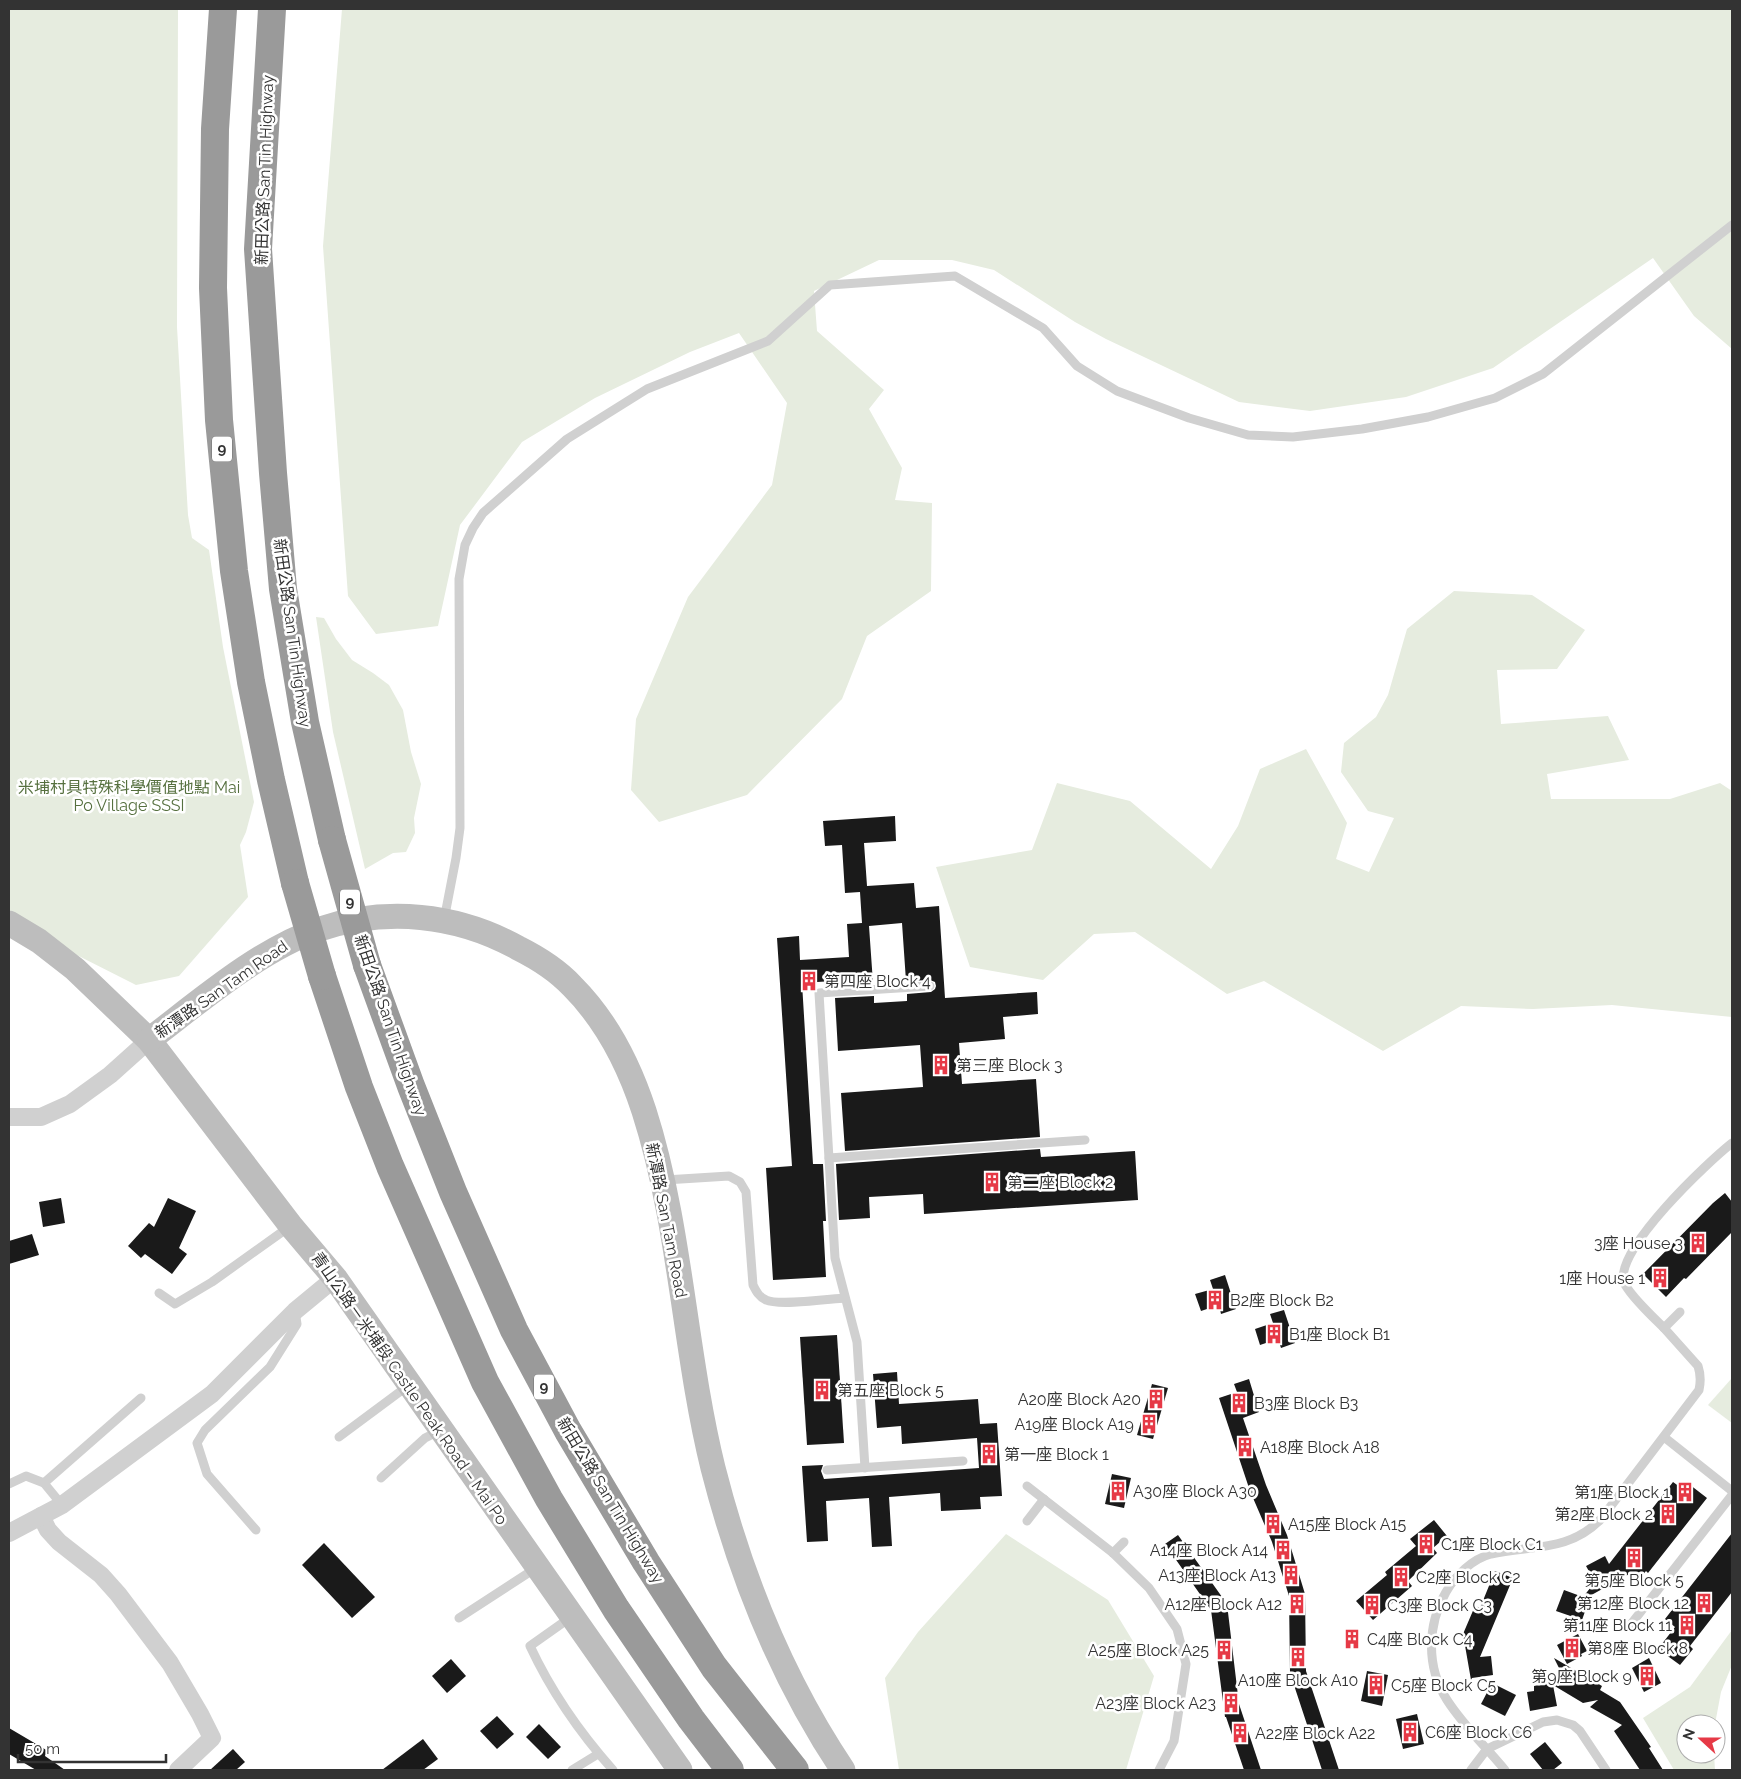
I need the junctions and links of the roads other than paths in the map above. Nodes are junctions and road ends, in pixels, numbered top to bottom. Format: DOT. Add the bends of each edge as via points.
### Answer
graph roads {
  1 [pos="224,9"];
  2 [pos="272,9"];
  3 [pos="1732,225"];
  4 [pos="444,920"];
  5 [pos="9,923"];
  6 [pos="930,986"];
  7 [pos="149,1040"];
  8 [pos="9,1117"];
  9 [pos="1085,1140"];
  10 [pos="1732,1143"];
  11 [pos="829,1158"];
  12 [pos="662,1181"];
  13 [pos="291,1226"];
  14 [pos="335,1278"];
  15 [pos="159,1293"];
  16 [pos="845,1298"];
  17 [pos="295,1311"];
  18 [pos="1680,1312"];
  19 [pos="1664,1328"];
  20 [pos="410,1384"];
  21 [pos="141,1398"];
  22 [pos="441,1430"];
  23 [pos="339,1437"];
  24 [pos="1664,1437"];
  25 [pos="963,1461"];
  26 [pos="865,1468"];
  27 [pos="827,1470"];
  28 [pos="381,1478"];
  29 [pos="44,1483"];
  30 [pos="9,1484"];
  31 [pos="1026,1486"];
  32 [pos="1732,1491"];
  33 [pos="1732,1495"];
  34 [pos="1044,1499"];
  35 [pos="62,1505"];
  36 [pos="41,1516"];
  37 [pos="1027,1521"];
  38 [pos="256,1530"];
  39 [pos="9,1533"];
  40 [pos="1124,1542"];
  41 [pos="1113,1553"];
  42 [pos="537,1567"];
  43 [pos="572,1617"];
  44 [pos="458,1618"];
  45 [pos="1628,1628"];
  46 [pos="1487,1749"];
  47 [pos="598,1754"];
  48 [pos="178,1770"];
  49 [pos="572,1770"];
  50 [pos="613,1770"];
  51 [pos="680,1770"];
  52 [pos="730,1770"];
  53 [pos="795,1770"];
  54 [pos="843,1770"];
  55 [pos="1159,1770"];
  56 [pos="1471,1770"];
  57 [pos="1505,1770"];
  58 [pos="1606,1770"];
  1 -- 52 [label="highway, 9, bridge" via="215,129 213,288 219,420 234,571 251,682 295,883 359,1087 390,1166 485,1382 549,1499 616,1609"];
  2 -- 53 [label="highway, 新田公路 San Tin Highway / 9, bridge" via="258,249 284,588 305,722 332,840 367,965 410,1086 514,1330 568,1431 646,1562 714,1667"];
  3 -- 4 [label="lane" via="1543,374 1495,398 1428,417 1293,437 1248,435 1189,418 1117,391 1077,366 1044,328 955,276 830,285 768,341 647,389 567,439 483,513 473,528 465,545 459,579 460,828"];
  4 -- 7 [label="street, 新潭路 San Tam Road" via="380,917 319,929 267,954"];
  4 -- 12 [label="street, 新潭路 San Tam Road" via="485,932 528,953 560,975 585,1000 628,1069 644,1110"];
  5 -- 7 [label="street, 青山公路－米埔段 Castle Peak Road – Mai Po" via="75,969"];
  6 -- 11 [label="lane" via="818,994"];
  7 -- 8 [label="street" via="110,1075 70,1104 41,1117"];
  7 -- 13 [label="street, 青山公路－米埔段 Castle Peak Road – Mai Po"];
  9 -- 11 [label="lane"];
  10 -- 19 [label="lane" via="1679,1192 1642,1237 1624,1268 1627,1288"];
  11 -- 16 [label="lane" via="836,1258"];
  12 -- 16 [label="lane" via="729,1176 740,1182 746,1192 753,1285 766,1300"];
  12 -- 54 [label="street, 新潭路 San Tam Road" via="698,1396 724,1507 772,1640 797,1691"];
  13 -- 14 [label="street, 青山公路－米埔段 Castle Peak Road – Mai Po"];
  13 -- 15 [label="lane" via="175,1304"];
  14 -- 17 [label="street"];
  14 -- 20 [label="street, 青山公路－米埔段 Castle Peak Road – Mai Po"];
  16 -- 26 [label="lane" via="857,1342"];
  17 -- 35 [label="street" via="212,1394"];
  17 -- 38 [label="lane" via="296,1324 270,1367 204,1430 197,1443 207,1474"];
  18 -- 19 [label="lane"];
  19 -- 24 [label="lane" via="1698,1366 1701,1374 1694,1397"];
  20 -- 22 [label="street, 青山公路－米埔段 Castle Peak Road – Mai Po"];
  20 -- 23 [label="lane"];
  21 -- 29 [label="lane"];
  22 -- 28 [label="lane" via="425,1438"];
  22 -- 42 [label="street, 青山公路－米埔段 Castle Peak Road – Mai Po"];
  24 -- 32 [label="lane"];
  24 -- 46 [label="lane" via="1601,1520 1586,1532 1568,1542 1490,1554 1473,1562 1449,1587 1435,1618 1432,1635 1434,1669 1447,1700"];
  25 -- 26 [label="lane"];
  26 -- 27 [label="lane"];
  29 -- 30 [label="lane" via="26,1476"];
  29 -- 35 [label="lane"];
  31 -- 34 [label="lane"];
  33 -- 45 [label="lane"];
  34 -- 37 [label="lane"];
  34 -- 41 [label="lane"];
  35 -- 36 [label="street"];
  36 -- 39 [label="street"];
  36 -- 48 [label="street" via="59,1542 101,1575 118,1594 170,1663 200,1714 212,1738"];
  40 -- 41 [label="lane"];
  41 -- 55 [label="lane" via="1149,1588 1178,1629 1186,1664 1174,1741"];
  42 -- 43 [label="street, 青山公路－米埔段 Castle Peak Road – Mai Po"];
  42 -- 44 [label="lane"];
  43 -- 47 [label="lane" via="530,1646 544,1677"];
  43 -- 51 [label="street, 青山公路－米埔段 Castle Peak Road – Mai Po"];
  46 -- 56 [label="lane"];
  46 -- 57 [label="lane"];
  46 -- 58 [label="lane" via="1543,1722 1564,1721 1580,1731"];
  47 -- 49 [label="lane"];
  47 -- 50 [label="lane"];
}
